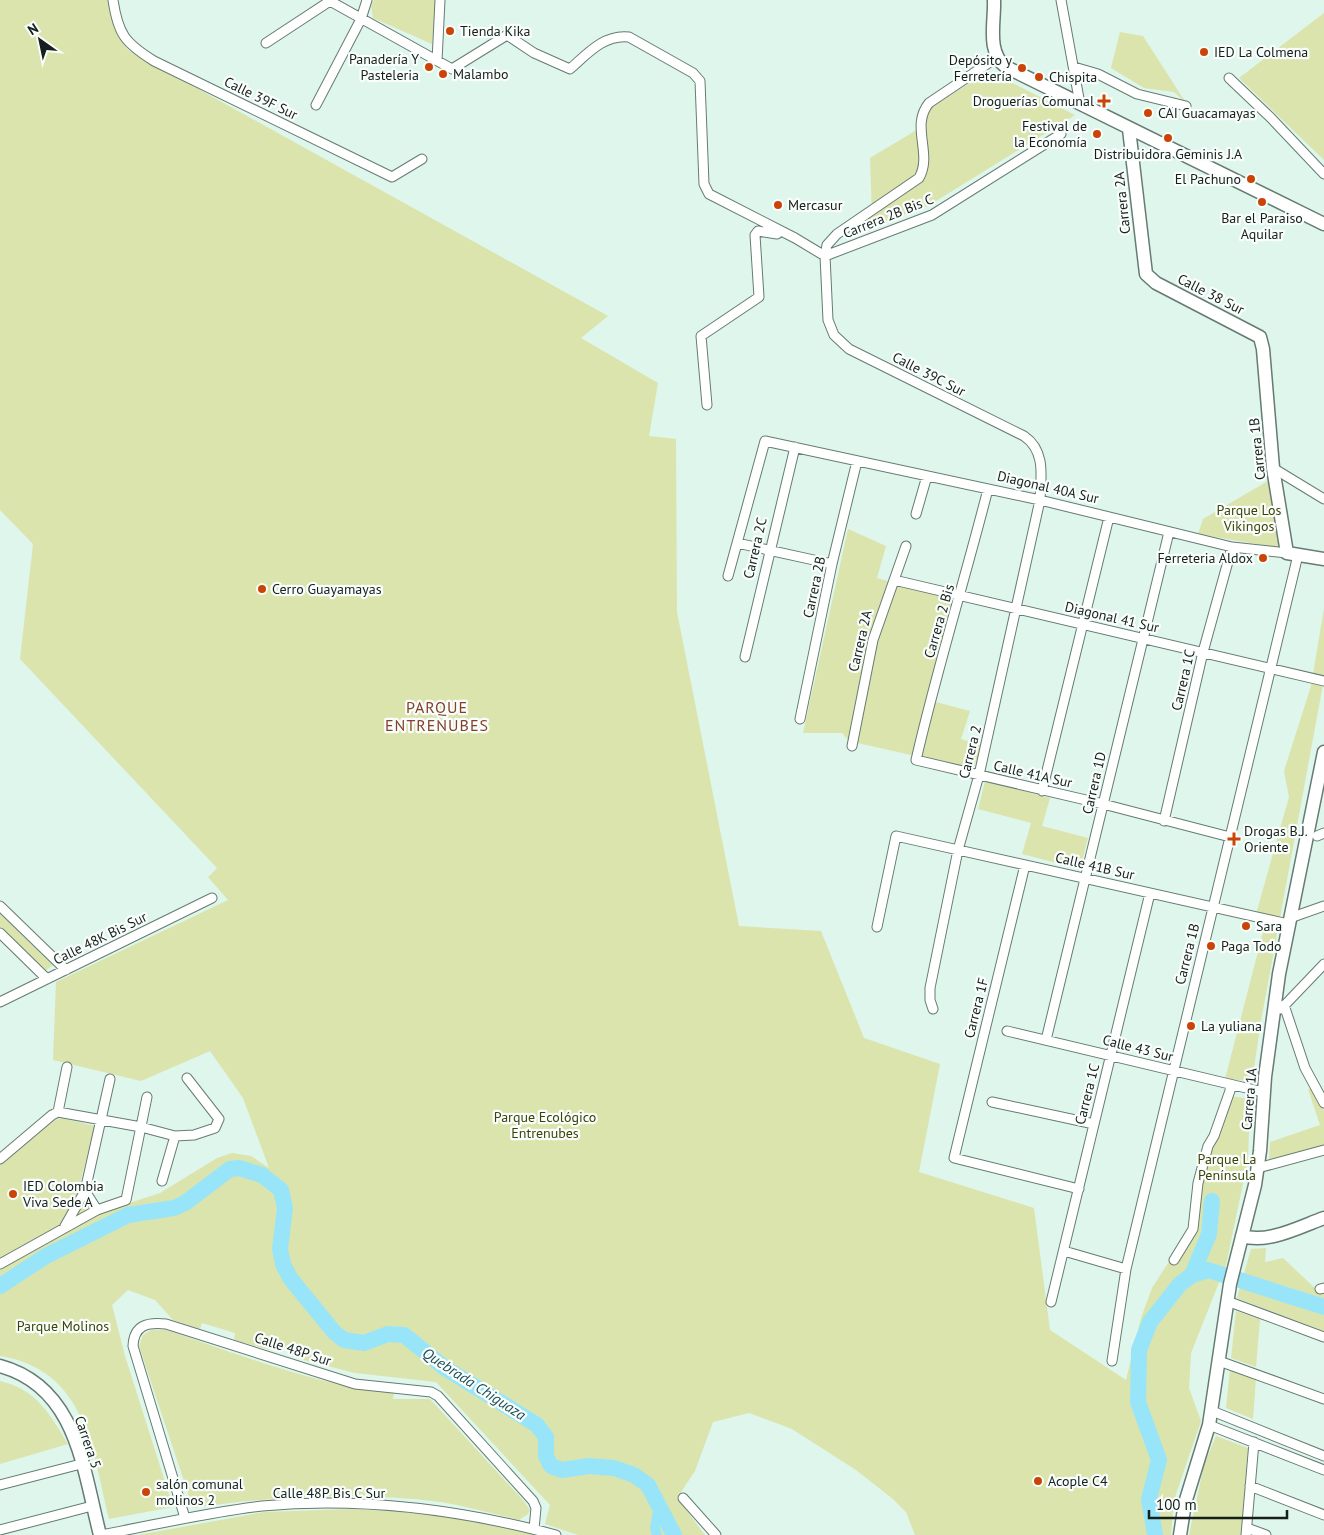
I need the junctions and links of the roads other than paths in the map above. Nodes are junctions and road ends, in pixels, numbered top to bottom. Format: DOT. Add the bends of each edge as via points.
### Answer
graph roads {
  1 [pos="113,0"];
  2 [pos="367,0"];
  3 [pos="440,0"];
  4 [pos="994,0"];
  5 [pos="1061,0"];
  6 [pos="330,1"];
  7 [pos="361,18"];
  8 [pos="266,43"];
  9 [pos="996,58"];
  10 [pos="438,61"];
  11 [pos="1074,67"];
  12 [pos="1229,78"];
  13 [pos="1080,104"];
  14 [pos="316,105"];
  15 [pos="1186,106"];
  16 [pos="1129,129"];
  17 [pos="1062,134"];
  18 [pos="422,159"];
  19 [pos="1324,174"];
  20 [pos="1324,224"];
  21 [pos="781,231"];
  22 [pos="825,256"];
  23 [pos="1146,274"];
  24 [pos="1262,341"];
  25 [pos="707,405"];
  26 [pos="795,447"];
  27 [pos="857,461"];
  28 [pos="1273,468"];
  29 [pos="927,476"];
  30 [pos="988,489"];
  31 [pos="1324,499"];
  32 [pos="1040,500"];
  33 [pos="916,514"];
  34 [pos="1109,517"];
  35 [pos="1169,532"];
  36 [pos="737,543"];
  37 [pos="906,546"];
  38 [pos="1232,547"];
  39 [pos="770,550"];
  40 [pos="1292,554"];
  41 [pos="1324,559"];
  42 [pos="832,564"];
  43 [pos="728,576"];
  44 [pos="894,580"];
  45 [pos="961,596"];
  46 [pos="1017,609"];
  47 [pos="1082,624"];
  48 [pos="1142,638"];
  49 [pos="1203,652"];
  50 [pos="745,657"];
  51 [pos="1269,668"];
  52 [pos="1324,681"];
  53 [pos="800,719"];
  54 [pos="852,746"];
  55 [pos="1324,757"];
  56 [pos="916,760"];
  57 [pos="979,775"];
  58 [pos="1042,791"];
  59 [pos="1104,804"];
  60 [pos="1164,821"];
  61 [pos="1230,837"];
  62 [pos="958,850"];
  63 [pos="1025,865"];
  64 [pos="1085,878"];
  65 [pos="1150,893"];
  66 [pos="212,898"];
  67 [pos="0,906"];
  68 [pos="1324,906"];
  69 [pos="1213,907"];
  70 [pos="1289,921"];
  71 [pos="877,927"];
  72 [pos="0,933"];
  73 [pos="1324,964"];
  74 [pos="66,970"];
  75 [pos="47,979"];
  76 [pos="0,1002"];
  77 [pos="1284,1006"];
  78 [pos="933,1010"];
  79 [pos="1272,1024"];
  80 [pos="1007,1031"];
  81 [pos="1046,1040"];
  82 [pos="1111,1056"];
  83 [pos="67,1067"];
  84 [pos="1174,1071"];
  85 [pos="187,1078"];
  86 [pos="110,1079"];
  87 [pos="1232,1085"];
  88 [pos="1263,1092"];
  89 [pos="147,1097"];
  90 [pos="992,1102"];
  91 [pos="1324,1103"];
  92 [pos="58,1112"];
  93 [pos="102,1120"];
  94 [pos="1094,1124"];
  95 [pos="141,1127"];
  96 [pos="175,1136"];
  97 [pos="1324,1150"];
  98 [pos="0,1158"];
  99 [pos="1258,1168"];
  100 [pos="162,1181"];
  101 [pos="1079,1189"];
  102 [pos="86,1191"];
  103 [pos="97,1210"];
  104 [pos="1324,1218"];
  105 [pos="65,1227"];
  106 [pos="1242,1236"];
  107 [pos="1064,1251"];
  108 [pos="1174,1260"];
  109 [pos="0,1264"];
  110 [pos="1126,1269"];
  111 [pos="1227,1301"];
  112 [pos="1051,1302"];
  113 [pos="1324,1338"];
  114 [pos="1112,1361"];
  115 [pos="1219,1361"];
  116 [pos="0,1366"];
  117 [pos="1324,1399"];
  118 [pos="1212,1411"];
  119 [pos="1209,1425"];
  120 [pos="1254,1442"];
  121 [pos="1324,1456"];
  122 [pos="81,1464"];
  123 [pos="1324,1470"];
  124 [pos="0,1485"];
  125 [pos="1250,1486"];
  126 [pos="683,1498"];
  127 [pos="92,1506"];
  128 [pos="1324,1515"];
  129 [pos="185,1518"];
  130 [pos="534,1529"];
  131 [pos="0,1530"];
  132 [pos="1246,1532"];
  133 [pos="101,1535"];
  134 [pos="556,1535"];
  135 [pos="716,1535"];
  136 [pos="1180,1535"];
  137 [pos="1266,1535"];
  1 -- 18 [label="street, Calle 39F Sur" via="123,38 154,61 392,177"];
  2 -- 7 [label="street"];
  3 -- 10 [label="street"];
  4 -- 9 [label="main road"];
  5 -- 11 [label="street"];
  6 -- 7 [label="street"];
  6 -- 8 [label="street"];
  7 -- 10 [label="street"];
  7 -- 14 [label="street"];
  9 -- 13 [label="main road" via="1006,67"];
  9 -- 22 [label="street" via="929,103 920,124 924,161 922,174 913,184 837,234 826,245"];
  10 -- 21 [label="street" via="452,69 507,35 534,53 570,70 603,42 620,36 629,37 693,72 700,81 703,172 707,192 713,198"];
  11 -- 13 [label="street"];
  11 -- 15 [label="street" via="1098,74 1137,94"];
  12 -- 19 [label="street"];
  13 -- 16 [label="main road"];
  16 -- 20 [label="main road"];
  16 -- 23 [label="main road, Carrera 2A"];
  17 -- 22 [label="street, Carrera 2B Bis C" via="932,215"];
  21 -- 22 [label="street"];
  21 -- 25 [label="street" via="777,234 758,231 755,235 759,297 701,336"];
  22 -- 32 [label="street, Calle 39C Sur" via="828,320 839,342 1029,440 1040,458"];
  23 -- 24 [label="main road, Calle 38 Sur" via="1156,283 1253,332"];
  24 -- 28 [label="main road, Carrera 1B"];
  26 -- 27 [label="street, Diagonal 40A Sur"];
  26 -- 36 [label="street, Diagonal 40A Sur" via="765,441"];
  26 -- 39 [label="street, Carrera 2C"];
  27 -- 29 [label="street, Diagonal 40A Sur"];
  27 -- 42 [label="street, Carrera 2B"];
  28 -- 31 [label="street"];
  28 -- 40 [label="main road, Carrera 1B"];
  29 -- 30 [label="street, Diagonal 40A Sur"];
  29 -- 33 [label="street"];
  30 -- 32 [label="street, Diagonal 40A Sur"];
  30 -- 45 [label="street, Carrera 2 Bis"];
  32 -- 34 [label="street, Diagonal 40A Sur"];
  32 -- 46 [label="street, Carrera 2"];
  34 -- 35 [label="street, Diagonal 40A Sur"];
  34 -- 47 [label="street"];
  35 -- 38 [label="street, Diagonal 40A Sur"];
  35 -- 48 [label="street, Carrera 1D"];
  36 -- 39 [label="street"];
  36 -- 43 [label="street"];
  37 -- 44 [label="street, Carrera 2A"];
  38 -- 40 [label="street, Diagonal 40A Sur"];
  38 -- 49 [label="street, Carrera 1C"];
  39 -- 42 [label="street"];
  39 -- 50 [label="street, Carrera 2C"];
  40 -- 41 [label="main road, Diagonal 40A Sur"];
  40 -- 51 [label="street, Carrera 1B"];
  42 -- 53 [label="street, Carrera 2B"];
  44 -- 45 [label="street, Diagonal 41 Sur"];
  44 -- 54 [label="street, Carrera 2A" via="873,640"];
  45 -- 46 [label="street, Diagonal 41 Sur"];
  45 -- 56 [label="street, Carrera 2 Bis" via="928,706"];
  46 -- 47 [label="street, Diagonal 41 Sur"];
  46 -- 57 [label="street, Carrera 2"];
  47 -- 48 [label="street, Diagonal 41 Sur"];
  47 -- 58 [label="street"];
  48 -- 49 [label="street, Diagonal 41 Sur"];
  48 -- 59 [label="street, Carrera 1D"];
  49 -- 51 [label="street, Diagonal 41 Sur"];
  49 -- 60 [label="street, Carrera 1C"];
  51 -- 52 [label="street, Diagonal 41 Sur"];
  51 -- 61 [label="street, Carrera 1B"];
  55 -- 70 [label="main road, Carrera 1A"];
  56 -- 57 [label="street, Calle 41A Sur"];
  57 -- 58 [label="street, Calle 41A Sur"];
  57 -- 62 [label="street, Carrera 2"];
  58 -- 59 [label="street, Calle 41A Sur"];
  59 -- 60 [label="street, Calle 41A Sur"];
  59 -- 64 [label="street, Carrera 1D"];
  60 -- 61 [label="street, Calle 41A Sur"];
  61 -- 69 [label="street, Carrera 1B"];
  62 -- 63 [label="street, Calle 41B Sur"];
  62 -- 71 [label="street, Calle 41B Sur" via="896,836"];
  62 -- 78 [label="street, Carrera 2" via="930,988"];
  63 -- 64 [label="street, Calle 41B Sur"];
  63 -- 101 [label="street, Carrera 1F" via="954,1158"];
  64 -- 65 [label="street, Calle 41B Sur"];
  64 -- 81 [label="street, Carrera 1D"];
  65 -- 69 [label="street, Calle 41B Sur"];
  65 -- 82 [label="street, Carrera 1C"];
  66 -- 74 [label="street, Calle 48K Bis Sur"];
  67 -- 74 [label="street"];
  68 -- 70 [label="street"];
  69 -- 70 [label="street, Calle 41B Sur"];
  69 -- 84 [label="street, Carrera 1B"];
  70 -- 79 [label="main road, Carrera 1A"];
  72 -- 75 [label="street"];
  73 -- 77 [label="street"];
  74 -- 75 [label="street, Calle 48K Bis Sur"];
  75 -- 76 [label="street, Calle 48K Bis Sur"];
  77 -- 79 [label="street"];
  77 -- 91 [label="street" via="1306,1068"];
  79 -- 88 [label="main road, Carrera 1A"];
  80 -- 81 [label="street, Calle 43 Sur"];
  81 -- 82 [label="street, Calle 43 Sur"];
  82 -- 84 [label="street, Calle 43 Sur"];
  82 -- 94 [label="street, Carrera 1C"];
  83 -- 92 [label="street"];
  84 -- 87 [label="street, Calle 43 Sur"];
  84 -- 110 [label="street, Carrera 1B"];
  85 -- 96 [label="street" via="219,1119 215,1128 194,1135"];
  86 -- 93 [label="street"];
  87 -- 88 [label="street, Calle 43 Sur"];
  87 -- 108 [label="street" via="1208,1146 1198,1183 1193,1229"];
  88 -- 99 [label="main road, Carrera 1A"];
  89 -- 95 [label="street"];
  90 -- 94 [label="street"];
  92 -- 93 [label="street"];
  92 -- 98 [label="street"];
  93 -- 95 [label="street"];
  93 -- 102 [label="street"];
  94 -- 101 [label="street, Carrera 1C"];
  95 -- 96 [label="street"];
  95 -- 103 [label="street" via="126,1200"];
  96 -- 100 [label="street"];
  97 -- 99 [label="street"];
  99 -- 106 [label="main road, Carrera 1A"];
  101 -- 107 [label="street, Carrera 1C"];
  102 -- 103 [label="street"];
  102 -- 105 [label="street"];
  103 -- 105 [label="street"];
  104 -- 106 [label="main road" via="1267,1238"];
  105 -- 109 [label="street"];
  106 -- 111 [label="main road, Carrera 1A"];
  107 -- 110 [label="street"];
  107 -- 112 [label="street, Carrera 1C"];
  110 -- 114 [label="street, Carrera 1B"];
  111 -- 113 [label="street"];
  111 -- 115 [label="main road, Carrera 1A"];
  115 -- 117 [label="street"];
  115 -- 118 [label="main road, Carrera 1A"];
  116 -- 122 [label="main road, Carrera 5" via="22,1374 44,1388 62,1411 73,1434"];
  118 -- 119 [label="main road, Carrera 1A"];
  118 -- 121 [label="street"];
  119 -- 120 [label="street"];
  119 -- 136 [label="main road, Carrera 1A" via="1185,1503"];
  120 -- 123 [label="street"];
  120 -- 125 [label="street"];
  122 -- 124 [label="street"];
  122 -- 127 [label="main road, Carrera 5"];
  125 -- 128 [label="street"];
  125 -- 132 [label="street"];
  126 -- 135 [label="street"];
  127 -- 131 [label="street"];
  127 -- 133 [label="main road, Carrera 5"];
  129 -- 130 [label="street, Calle 48P Bis C Sur" via="264,1506 374,1506 448,1512"];
  129 -- 130 [label="street, Calle 48P Sur" via="133,1346 134,1337 146,1324 166,1324 342,1380 425,1390 438,1396 533,1501 536,1508"];
  129 -- 133 [label="street, Calle 48P Bis C Sur"];
  130 -- 134 [label="street, Calle 48P Bis C Sur"];
  132 -- 137 [label="street"];
}
